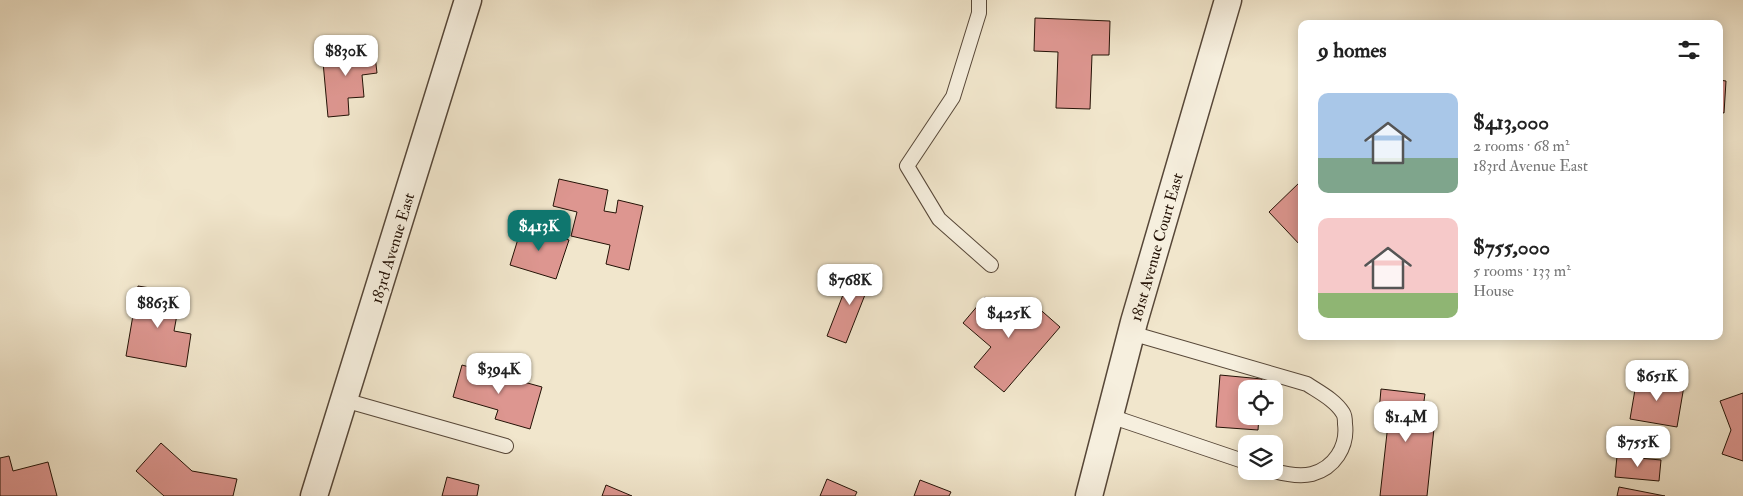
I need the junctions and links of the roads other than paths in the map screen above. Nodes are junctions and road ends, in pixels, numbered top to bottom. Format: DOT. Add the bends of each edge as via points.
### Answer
graph roads {
  1 [pos="468,0"];
  2 [pos="979,0"];
  3 [pos="1228,0"];
  4 [pos="992,265"];
  5 [pos="1131,333"];
  6 [pos="344,400"];
  7 [pos="1110,416"];
  8 [pos="506,446"];
  9 [pos="1238,459"];
  10 [pos="1283,473"];
  11 [pos="314,496"];
  12 [pos="1089,496"];
  1 -- 6 [label="street, 183rd Avenue East"];
  2 -- 4 [label="lane" via="953,97 907,166 939,218"];
  3 -- 5 [label="street, 181st Avenue Court East"];
  5 -- 7 [label="street, 181st Avenue Court East"];
  5 -- 10 [label="lane" via="1307,384 1328,398 1344,414 1347,434 1343,449 1328,468 1310,474"];
  6 -- 8 [label="lane"];
  6 -- 11 [label="street, 183rd Avenue East"];
  7 -- 9 [label="lane"];
  7 -- 12 [label="street, 181st Avenue Court East"];
}
